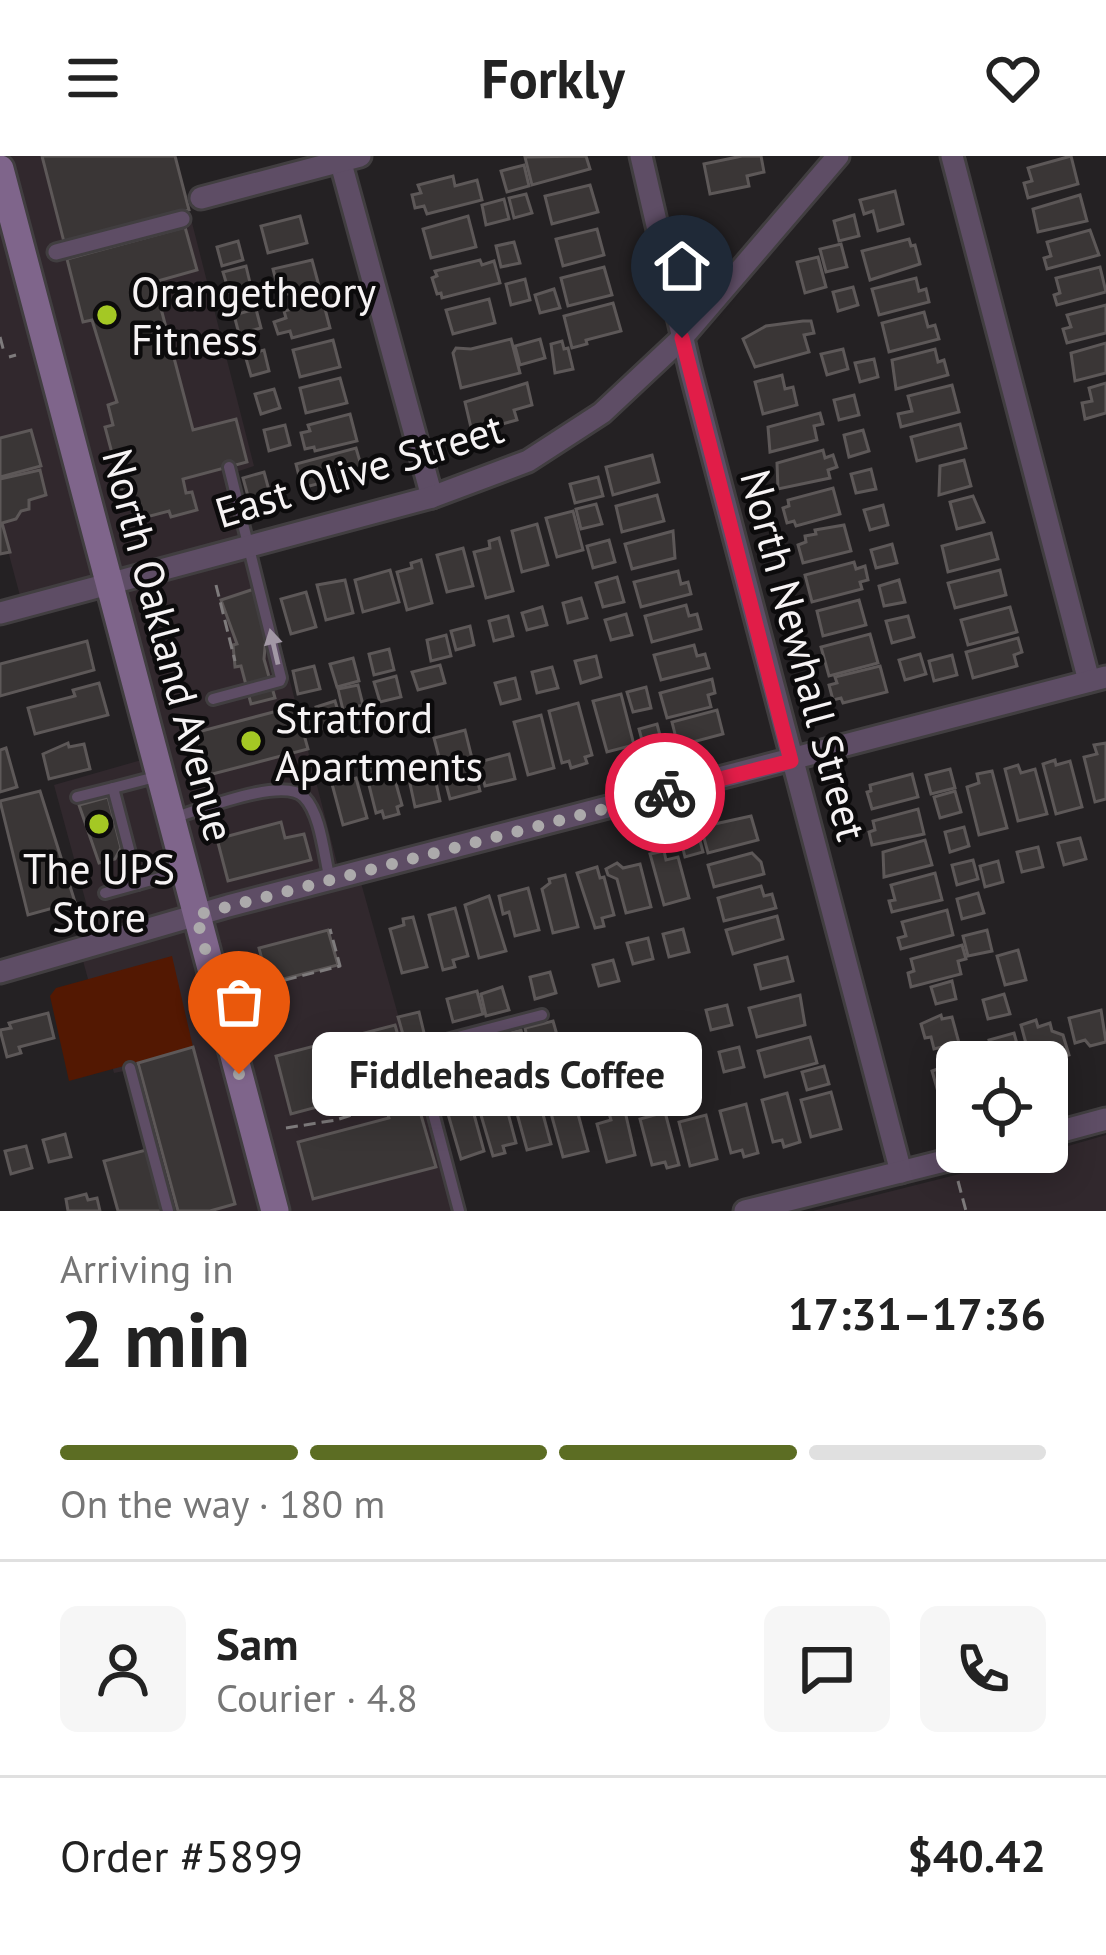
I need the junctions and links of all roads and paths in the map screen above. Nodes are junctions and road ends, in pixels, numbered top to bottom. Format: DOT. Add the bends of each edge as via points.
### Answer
graph roads {
  1 [pos="640,156"];
  2 [pos="838,156"];
  3 [pos="952,156"];
  4 [pos="346,158"];
  5 [pos="0,169"];
  6 [pos="202,198"];
  7 [pos="182,219"];
  8 [pos="10,248"];
  9 [pos="56,252"];
  10 [pos="0,337"];
  11 [pos="682,338"];
  12 [pos="16,355"];
  13 [pos="229,467"];
  14 [pos="432,497"];
  15 [pos="249,545"];
  16 [pos="108,584"];
  17 [pos="216,585"];
  18 [pos="0,613"];
  19 [pos="235,661"];
  20 [pos="1098,679"];
  21 [pos="213,699"];
  22 [pos="791,761"];
  23 [pos="159,776"];
  24 [pos="113,788"];
  25 [pos="76,797"];
  26 [pos="170,819"];
  27 [pos="184,872"];
  28 [pos="330,880"];
  29 [pos="138,884"];
  30 [pos="105,892"];
  31 [pos="196,915"];
  32 [pos="330,929"];
  33 [pos="0,972"];
  34 [pos="250,989"];
  35 [pos="542,1015"];
  36 [pos="130,1068"];
  37 [pos="385,1103"];
  38 [pos="1106,1119"];
  39 [pos="286,1129"];
  40 [pos="1068,1129"];
  41 [pos="936,1163"];
  42 [pos="901,1172"];
  43 [pos="958,1181"];
  44 [pos="168,1211"];
  45 [pos="275,1211"];
  46 [pos="459,1211"];
  47 [pos="745,1211"];
  48 [pos="966,1211"];
  1 -- 11 [label="street, North Newhall Street"];
  2 -- 11 [label="street, East Olive Street"];
  3 -- 20 [label="street"];
  4 -- 6 [label="street"];
  4 -- 14 [label="street"];
  5 -- 8 [label="main road, North Oakland Avenue"];
  7 -- 9 [label="street"];
  8 -- 16 [label="main road, North Oakland Avenue"];
  10 -- 12 [label="path" via="7,354"];
  11 -- 14 [label="street, East Olive Street" via="602,412 528,461"];
  11 -- 22 [label="street, North Newhall Street"];
  13 -- 15 [label="lane"];
  14 -- 15 [label="street, East Olive Street"];
  15 -- 16 [label="street, East Olive Street"];
  21 -- 15 [label="lane, one-way" via="281,677"];
  16 -- 18 [label="street, East Olive Street"];
  16 -- 23 [label="main road, North Oakland Avenue"];
  17 -- 19 [label="path"];
  20 -- 22 [label="street"];
  22 -- 28 [label="street"];
  22 -- 42 [label="street, North Newhall Street"];
  23 -- 24 [label="lane"];
  23 -- 26 [label="main road, North Oakland Avenue"];
  24 -- 25 [label="lane"];
  24 -- 29 [label="lane"];
  26 -- 27 [label="main road, North Oakland Avenue"];
  26 -- 28 [label="lane" via="278,788 296,791 313,814"];
  27 -- 29 [label="lane"];
  27 -- 31 [label="main road, North Oakland Avenue"];
  28 -- 31 [label="street"];
  29 -- 30 [label="lane"];
  31 -- 33 [label="street"];
  31 -- 45 [label="main road, North Oakland Avenue"];
  32 -- 34 [label="path" via="340,966"];
  35 -- 46 [label="lane" via="416,1048"];
  36 -- 44 [label="lane"];
  37 -- 39 [label="path"];
  38 -- 40 [label="street"];
  41 -- 42 [label="street"];
  42 -- 47 [label="street"];
  43 -- 48 [label="path"];
}
